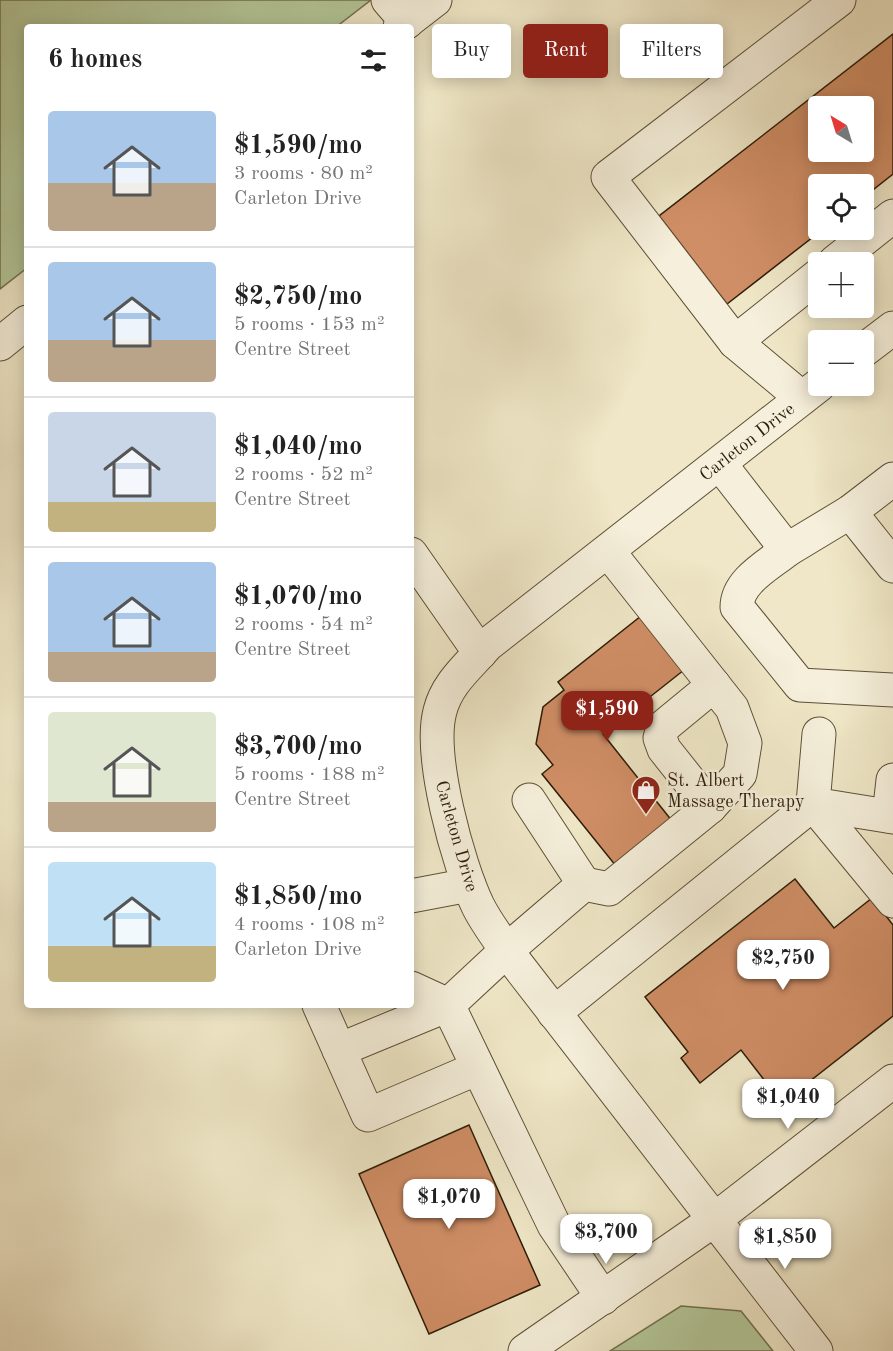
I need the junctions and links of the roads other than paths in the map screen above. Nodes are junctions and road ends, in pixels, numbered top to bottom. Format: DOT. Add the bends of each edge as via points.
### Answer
graph roads {
  1 [pos="435,0"];
  2 [pos="839,0"];
  3 [pos="399,16"];
  4 [pos="893,216"];
  5 [pos="848,252"];
  6 [pos="808,284"];
  7 [pos="24,324"];
  8 [pos="893,328"];
  9 [pos="735,342"];
  10 [pos="874,342"];
  11 [pos="0,344"];
  12 [pos="808,389"];
  13 [pos="808,393"];
  14 [pos="720,464"];
  15 [pos="893,479"];
  16 [pos="850,512"];
  17 [pos="787,550"];
  18 [pos="608,551"];
  19 [pos="414,565"];
  20 [pos="893,566"];
  21 [pos="420,587"];
  22 [pos="480,653"];
  23 [pos="714,685"];
  24 [pos="893,690"];
  25 [pos="819,734"];
  26 [pos="893,780"];
  27 [pos="529,800"];
  28 [pos="813,804"];
  29 [pos="710,807"];
  30 [pos="891,817"];
  31 [pos="584,884"];
  32 [pos="469,885"];
  33 [pos="414,895"];
  34 [pos="893,901"];
  35 [pos="507,950"];
  36 [pos="414,989"];
  37 [pos="448,1005"];
  38 [pos="320,1008"];
  39 [pos="554,1012"];
  40 [pos="339,1050"];
  41 [pos="478,1068"];
  42 [pos="893,1081"];
  43 [pos="714,1220"];
  44 [pos="603,1298"];
  45 [pos="525,1351"];
  46 [pos="816,1351"];
  1 -- 3 [label="street"];
  2 -- 9 [label="street" via="608,177"];
  4 -- 5 [label="street"];
  6 -- 9 [label="street"];
  7 -- 11 [label="street"];
  8 -- 10 [label="street"];
  9 -- 12 [label="street"];
  13 -- 14 [label="street, Carleton Drive"];
  14 -- 17 [label="street"];
  14 -- 18 [label="street, Carleton Drive"];
  15 -- 16 [label="street"];
  16 -- 17 [label="street"];
  16 -- 20 [label="street"];
  17 -- 24 [label="street" via="741,588 737,607 800,685"];
  18 -- 22 [label="street, Carleton Drive"];
  18 -- 23 [label="street"];
  19 -- 21 [label="street"];
  21 -- 22 [label="street"];
  22 -- 32 [label="street, Carleton Drive" via="450,686 440,711 436,741 439,774"];
  23 -- 29 [label="street" via="732,708 745,743 740,774"];
  23 -- 29 [label="street" via="663,726 660,738 664,749"];
  25 -- 28 [label="street"];
  26 -- 30 [label="street"];
  27 -- 31 [label="street"];
  28 -- 30 [label="street"];
  28 -- 34 [label="street"];
  28 -- 39 [label="street"];
  29 -- 31 [label="street" via="609,889"];
  31 -- 35 [label="street"];
  32 -- 33 [label="street"];
  32 -- 35 [label="street, Carleton Drive" via="478,908"];
  35 -- 37 [label="street"];
  35 -- 39 [label="street, Carleton Drive"];
  36 -- 37 [label="street"];
  37 -- 40 [label="street"];
  37 -- 41 [label="street"];
  38 -- 40 [label="street"];
  39 -- 43 [label="street, Carleton Drive"];
  40 -- 41 [label="street" via="368,1115"];
  41 -- 44 [label="street" via="554,1225"];
  42 -- 43 [label="street"];
  43 -- 44 [label="street"];
  43 -- 46 [label="street, Carleton Drive"];
  44 -- 45 [label="street"];
}
